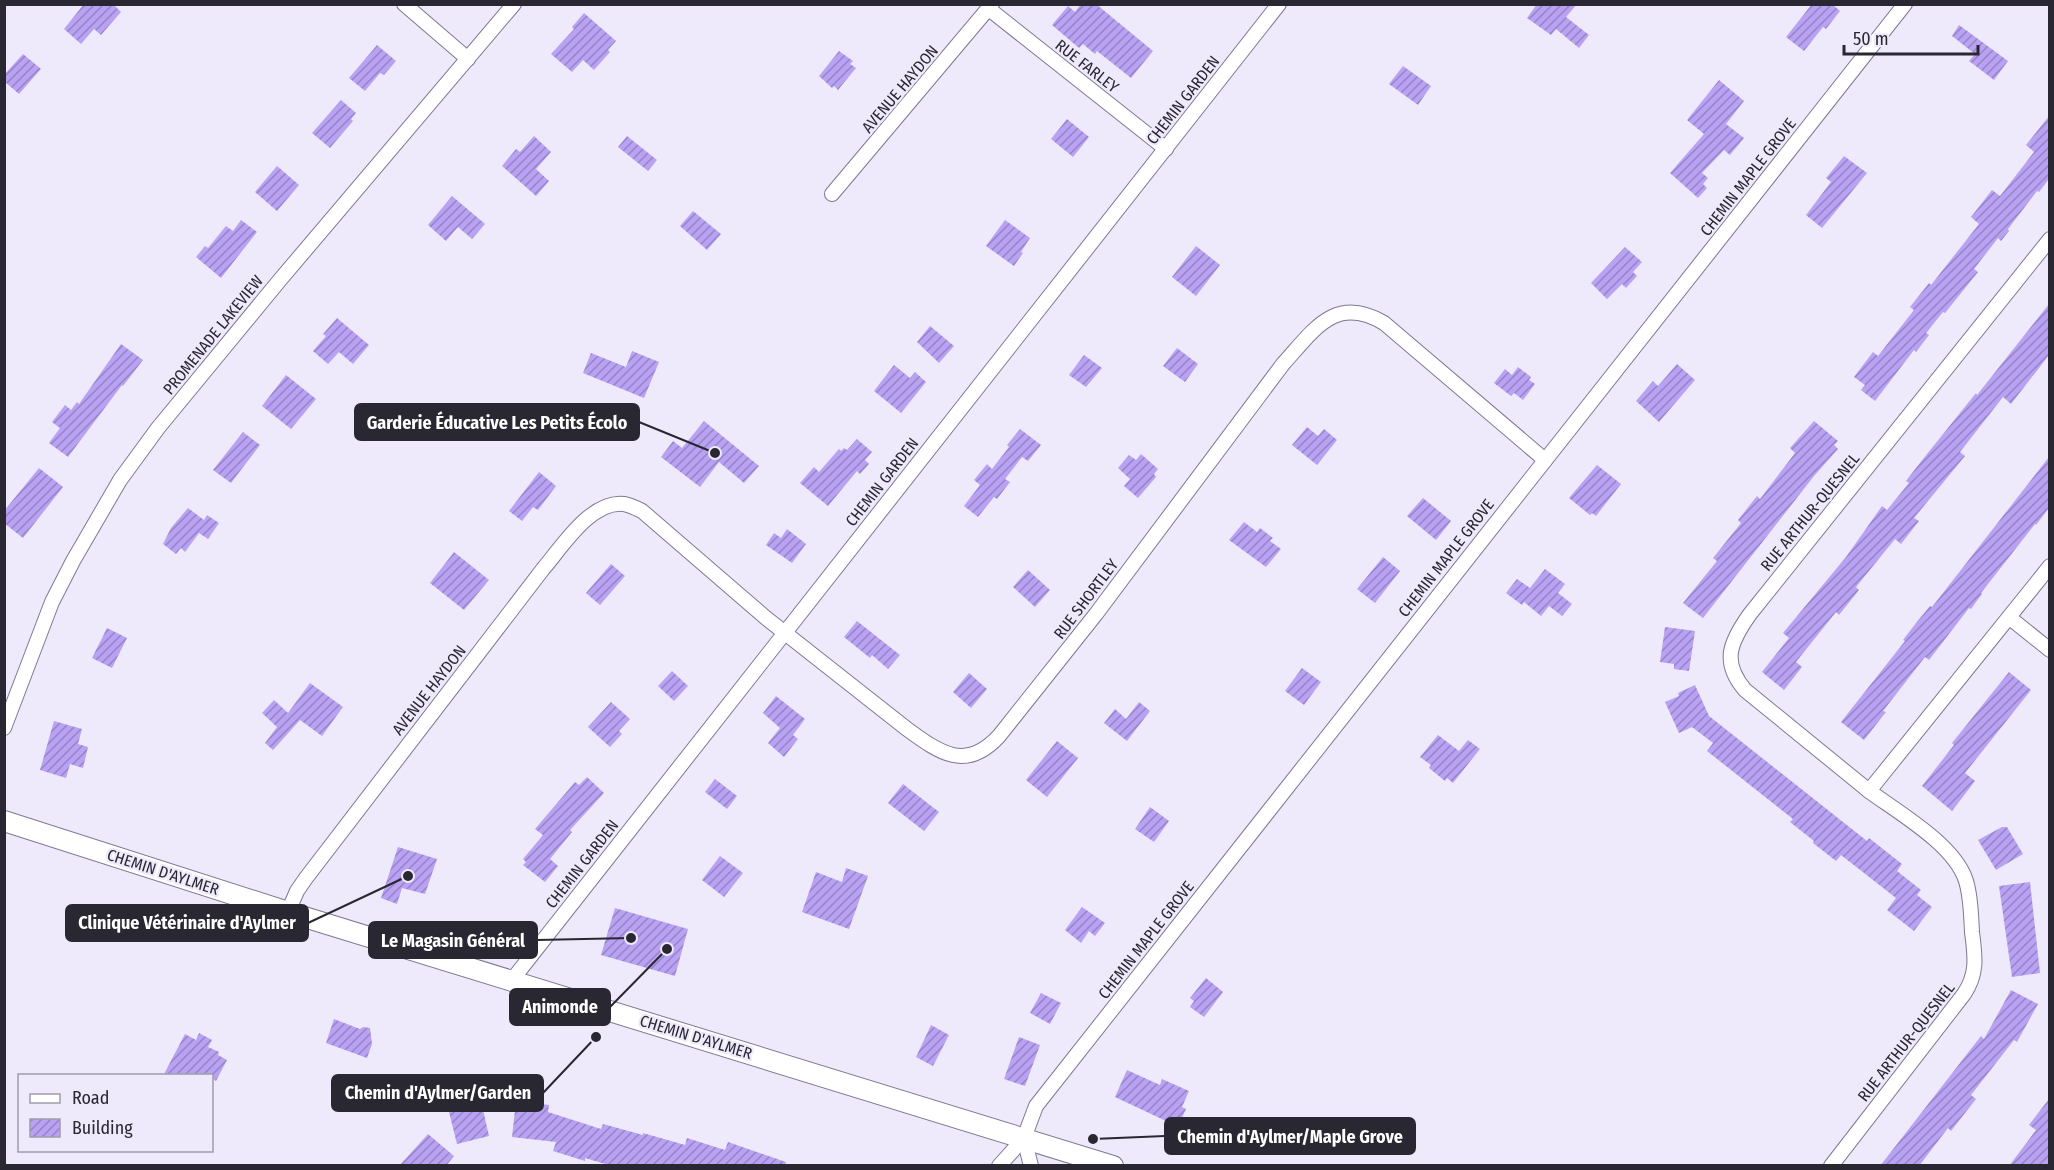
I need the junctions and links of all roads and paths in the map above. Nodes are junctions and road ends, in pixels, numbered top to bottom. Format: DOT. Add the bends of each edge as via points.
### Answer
graph roads {
  1 [pos="404,4"];
  2 [pos="514,4"];
  3 [pos="1279,4"];
  4 [pos="1905,4"];
  5 [pos="991,7"];
  6 [pos="468,59"];
  7 [pos="1166,149"];
  8 [pos="832,194"];
  9 [pos="2049,239"];
  10 [pos="1545,460"];
  11 [pos="613,504"];
  12 [pos="2049,566"];
  13 [pos="2010,618"];
  14 [pos="785,633"];
  15 [pos="2049,650"];
  16 [pos="4,728"];
  17 [pos="1869,791"];
  18 [pos="4,821"];
  19 [pos="288,912"];
  20 [pos="512,980"];
  21 [pos="1024,1138"];
  22 [pos="999,1166"];
  23 [pos="1031,1166"];
  24 [pos="1113,1166"];
  25 [pos="1831,1166"];
  1 -- 6 [label="street"];
  2 -- 6 [label="street, PROMENADE LAKEVIEW"];
  3 -- 7 [label="street, CHEMIN GARDEN"];
  4 -- 10 [label="street, CHEMIN MAPLE GROVE"];
  5 -- 7 [label="street, RUE FARLEY"];
  5 -- 8 [label="street, AVENUE HAYDON"];
  6 -- 16 [label="street, PROMENADE LAKEVIEW" via="279,281 120,480 52,602"];
  7 -- 14 [label="street, CHEMIN GARDEN"];
  9 -- 17 [label="street, RUE ARTHUR-QUESNEL" via="1750,614 1732,644 1731,668 1745,690"];
  10 -- 14 [label="street, RUE SHORTLEY" via="1384,323 1369,314 1341,312 1314,330 1283,364 1096,614 999,736 980,752 957,757 927,743"];
  10 -- 21 [label="street, CHEMIN MAPLE GROVE" via="1036,1106"];
  11 -- 14 [label="street, RUE SHORTLEY" via="627,504 648,516"];
  11 -- 19 [label="street, AVENUE HAYDON" via="590,516 543,569 306,878"];
  12 -- 13 [label="street"];
  13 -- 15 [label="street"];
  13 -- 17 [label="street"];
  14 -- 20 [label="street, CHEMIN GARDEN"];
  17 -- 25 [label="street, RUE ARTHUR-QUESNEL" via="1944,846 1959,867 1969,895 1974,972 1964,994"];
  18 -- 19 [label="main road, CHEMIN D'AYLMER"];
  19 -- 20 [label="main road, CHEMIN D'AYLMER"];
  20 -- 21 [label="main road, CHEMIN D'AYLMER"];
  21 -- 22 [label="street"];
  21 -- 23 [label="street"];
  21 -- 24 [label="main road, CHEMIN D'AYLMER"];
}
